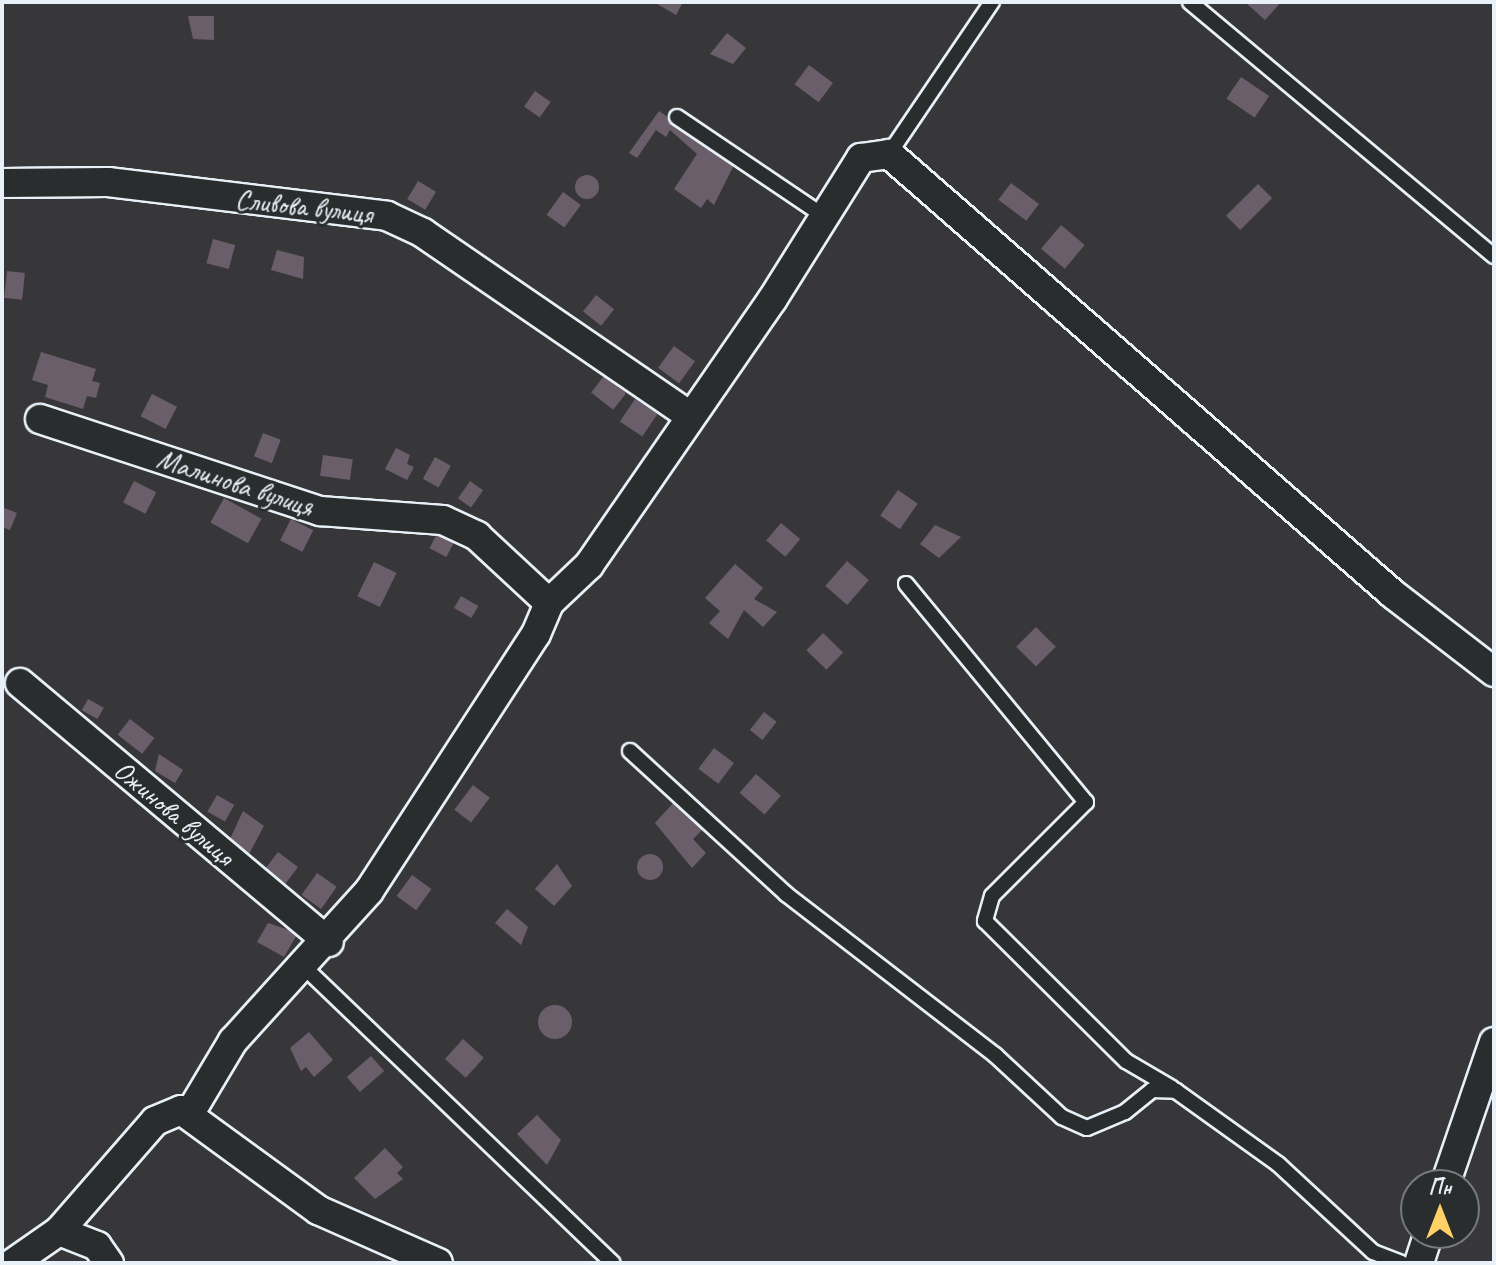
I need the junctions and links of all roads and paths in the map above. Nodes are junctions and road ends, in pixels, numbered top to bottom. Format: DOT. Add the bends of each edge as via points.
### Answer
graph roads {
  1 [pos="992,2"];
  2 [pos="1190,2"];
  3 [pos="677,117"];
  4 [pos="889,154"];
  5 [pos="2,183"];
  6 [pos="821,214"];
  7 [pos="1494,256"];
  8 [pos="690,416"];
  9 [pos="40,419"];
  10 [pos="906,584"];
  11 [pos="549,603"];
  12 [pos="1494,672"];
  13 [pos="20,683"];
  14 [pos="630,751"];
  15 [pos="329,942"];
  16 [pos="303,966"];
  17 [pos="1494,1042"];
  18 [pos="1176,1091"];
  19 [pos="190,1113"];
  20 [pos="1450,1169"];
  21 [pos="59,1231"];
  22 [pos="13,1263"];
  23 [pos="109,1263"];
  24 [pos="438,1263"];
  25 [pos="613,1263"];
  26 [pos="1401,1263"];
  1 -- 4 [label="lane"];
  2 -- 7 [label="lane"];
  3 -- 6 [label="lane"];
  4 -- 6 [label="street" via="861,158"];
  4 -- 12 [label="street" via="1394,595"];
  5 -- 8 [label="street, Сливова вулиця" via="108,182 387,216 436,241"];
  6 -- 8 [label="street" via="772,300"];
  8 -- 11 [label="street" via="589,565"];
  9 -- 11 [label="street, Малинова вулиця" via="320,511 443,520 477,536"];
  10 -- 18 [label="lane" via="1086,802 992,896 985,921 1116,1052"];
  11 -- 15 [label="street" via="536,634 385,868"];
  13 -- 15 [label="street, Ожинова вулиця"];
  14 -- 18 [label="lane" via="786,894 995,1055 1062,1117 1087,1128 1125,1112 1152,1090"];
  15 -- 16 [label="street"];
  16 -- 19 [label="street" via="233,1041"];
  16 -- 25 [label="lane"];
  17 -- 20 [label="street"];
  18 -- 26 [label="lane" via="1278,1164 1373,1252"];
  19 -- 21 [label="street" via="172,1110 155,1121"];
  19 -- 24 [label="street" via="318,1210"];
  21 -- 22 [label="street"];
  21 -- 23 [label="street" via="97,1246"];
}
